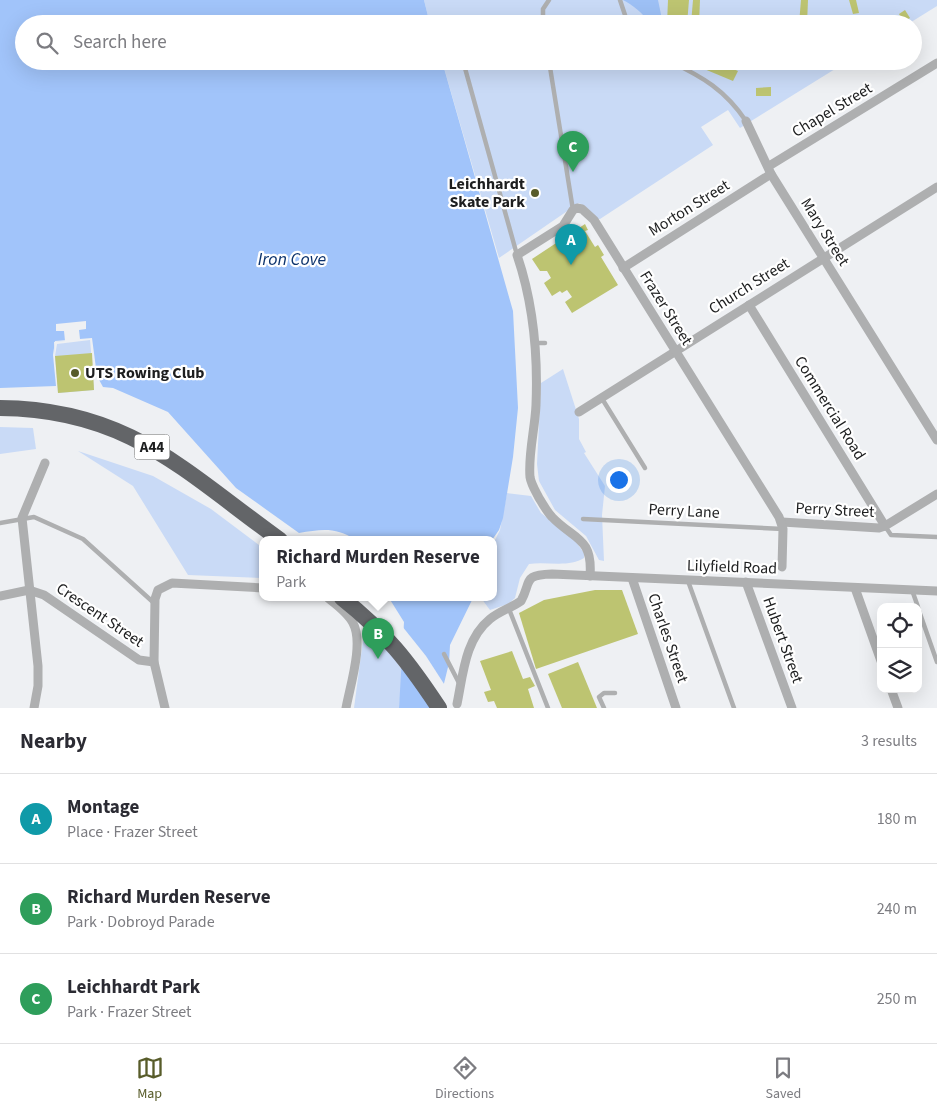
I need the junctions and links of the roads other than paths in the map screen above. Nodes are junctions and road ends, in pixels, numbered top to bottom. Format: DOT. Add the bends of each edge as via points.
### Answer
graph roads {
  1 [pos="549,0"];
  2 [pos="620,0"];
  3 [pos="544,15"];
  4 [pos="625,15"];
  5 [pos="937,63"];
  6 [pos="466,70"];
  7 [pos="550,70"];
  8 [pos="690,70"];
  9 [pos="746,121"];
  10 [pos="770,170"];
  11 [pos="937,187"];
  12 [pos="573,210"];
  13 [pos="517,255"];
  14 [pos="823,257"];
  15 [pos="623,268"];
  16 [pos="749,305"];
  17 [pos="533,343"];
  18 [pos="545,343"];
  19 [pos="675,350"];
  20 [pos="601,398"];
  21 [pos="0,408"];
  22 [pos="579,412"];
  23 [pos="0,418"];
  24 [pos="937,440"];
  25 [pos="46,462"];
  26 [pos="645,468"];
  27 [pos="937,494"];
  28 [pos="22,518"];
  29 [pos="583,518"];
  30 [pos="0,523"];
  31 [pos="783,526"];
  32 [pos="885,526"];
  33 [pos="261,536"];
  34 [pos="275,536"];
  35 [pos="937,537"];
  36 [pos="782,567"];
  37 [pos="590,576"];
  38 [pos="632,578"];
  39 [pos="688,580"];
  40 [pos="746,582"];
  41 [pos="259,588"];
  42 [pos="855,588"];
  43 [pos="29,590"];
  44 [pos="912,590"];
  45 [pos="937,591"];
  46 [pos="0,596"];
  47 [pos="331,601"];
  48 [pos="353,601"];
  49 [pos="354,601"];
  50 [pos="917,603"];
  51 [pos="155,604"];
  52 [pos="509,609"];
  53 [pos="922,619"];
  54 [pos="877,650"];
  55 [pos="444,654"];
  56 [pos="154,662"];
  57 [pos="937,662"];
  58 [pos="460,684"];
  59 [pos="615,693"];
  60 [pos="892,693"];
  61 [pos="454,706"];
  62 [pos="34,708"];
  63 [pos="165,708"];
  64 [pos="346,708"];
  65 [pos="439,708"];
  66 [pos="548,708"];
  67 [pos="604,708"];
  68 [pos="676,708"];
  69 [pos="734,708"];
  70 [pos="791,708"];
  71 [pos="898,708"];
  1 -- 3 [label="lane"];
  2 -- 4 [label="lane"];
  5 -- 10 [label="street, Chapel Street"];
  6 -- 13 [label="lane"];
  7 -- 12 [label="lane"];
  8 -- 9 [label="lane, Mary Street" via="729,98"];
  9 -- 10 [label="street, Mary Street"];
  10 -- 14 [label="street, Mary Street"];
  10 -- 15 [label="street, Morton Street"];
  11 -- 14 [label="street, Church Street"];
  12 -- 13 [label="street" via="563,226"];
  12 -- 15 [label="street, Frazer Street" via="582,209 588,213"];
  13 -- 17 [label="street" via="527,291"];
  14 -- 16 [label="street, Church Street"];
  14 -- 24 [label="street, Mary Street"];
  15 -- 19 [label="street, Frazer Street"];
  16 -- 19 [label="street, Church Street"];
  16 -- 32 [label="street, Commercial Road"];
  17 -- 18 [label="lane"];
  17 -- 37 [label="street" via="536,404 530,478 552,517 585,545 591,559"];
  19 -- 20 [label="street, Church Street"];
  19 -- 31 [label="street, Frazer Street"];
  20 -- 22 [label="street, Church Street"];
  20 -- 26 [label="lane"];
  21 -- 34 [label="highway, A44" via="75,416 133,437 169,457"];
  23 -- 33 [label="highway, A44" via="51,422 119,441 178,475"];
  25 -- 28 [label="street"];
  27 -- 32 [label="street, Perry Street"];
  28 -- 30 [label="lane"];
  28 -- 43 [label="street"];
  28 -- 51 [label="lane" via="34,517 83,539"];
  29 -- 31 [label="lane, Perry Lane"];
  31 -- 32 [label="street, Perry Street"];
  31 -- 36 [label="street"];
  32 -- 35 [label="lane" via="891,535"];
  37 -- 38 [label="street, Lilyfield Road"];
  37 -- 52 [label="street, Lilyfield Road" via="543,574 528,580 520,601"];
  38 -- 39 [label="street, Lilyfield Road"];
  38 -- 68 [label="street, Charles Street"];
  39 -- 40 [label="street, Lilyfield Road"];
  39 -- 69 [label="lane"];
  40 -- 42 [label="street, Lilyfield Road"];
  40 -- 70 [label="street, Hubert Street"];
  41 -- 51 [label="street" via="172,583 156,594"];
  42 -- 44 [label="street, Lilyfield Road"];
  42 -- 54 [label="street"];
  43 -- 46 [label="street, Crescent Street"];
  43 -- 56 [label="street, Crescent Street" via="44,595 139,660"];
  43 -- 62 [label="street" via="38,666"];
  44 -- 45 [label="street, Lilyfield Road"];
  44 -- 50 [label="lane"];
  47 -- 64 [label="street" via="353,622 357,643"];
  48 -- 65 [label="highway" via="394,646"];
  49 -- 61 [label="highway" via="377,611 417,656"];
  51 -- 56 [label="street"];
  52 -- 58 [label="street" via="491,618 478,632 469,650"];
  52 -- 66 [label="lane"];
  53 -- 57 [label="lane"];
  55 -- 58 [label="lane"];
  56 -- 63 [label="street"];
  58 -- 61 [label="street"];
  59 -- 67 [label="lane" via="604,693 600,697"];
  60 -- 71 [label="street"];
}
